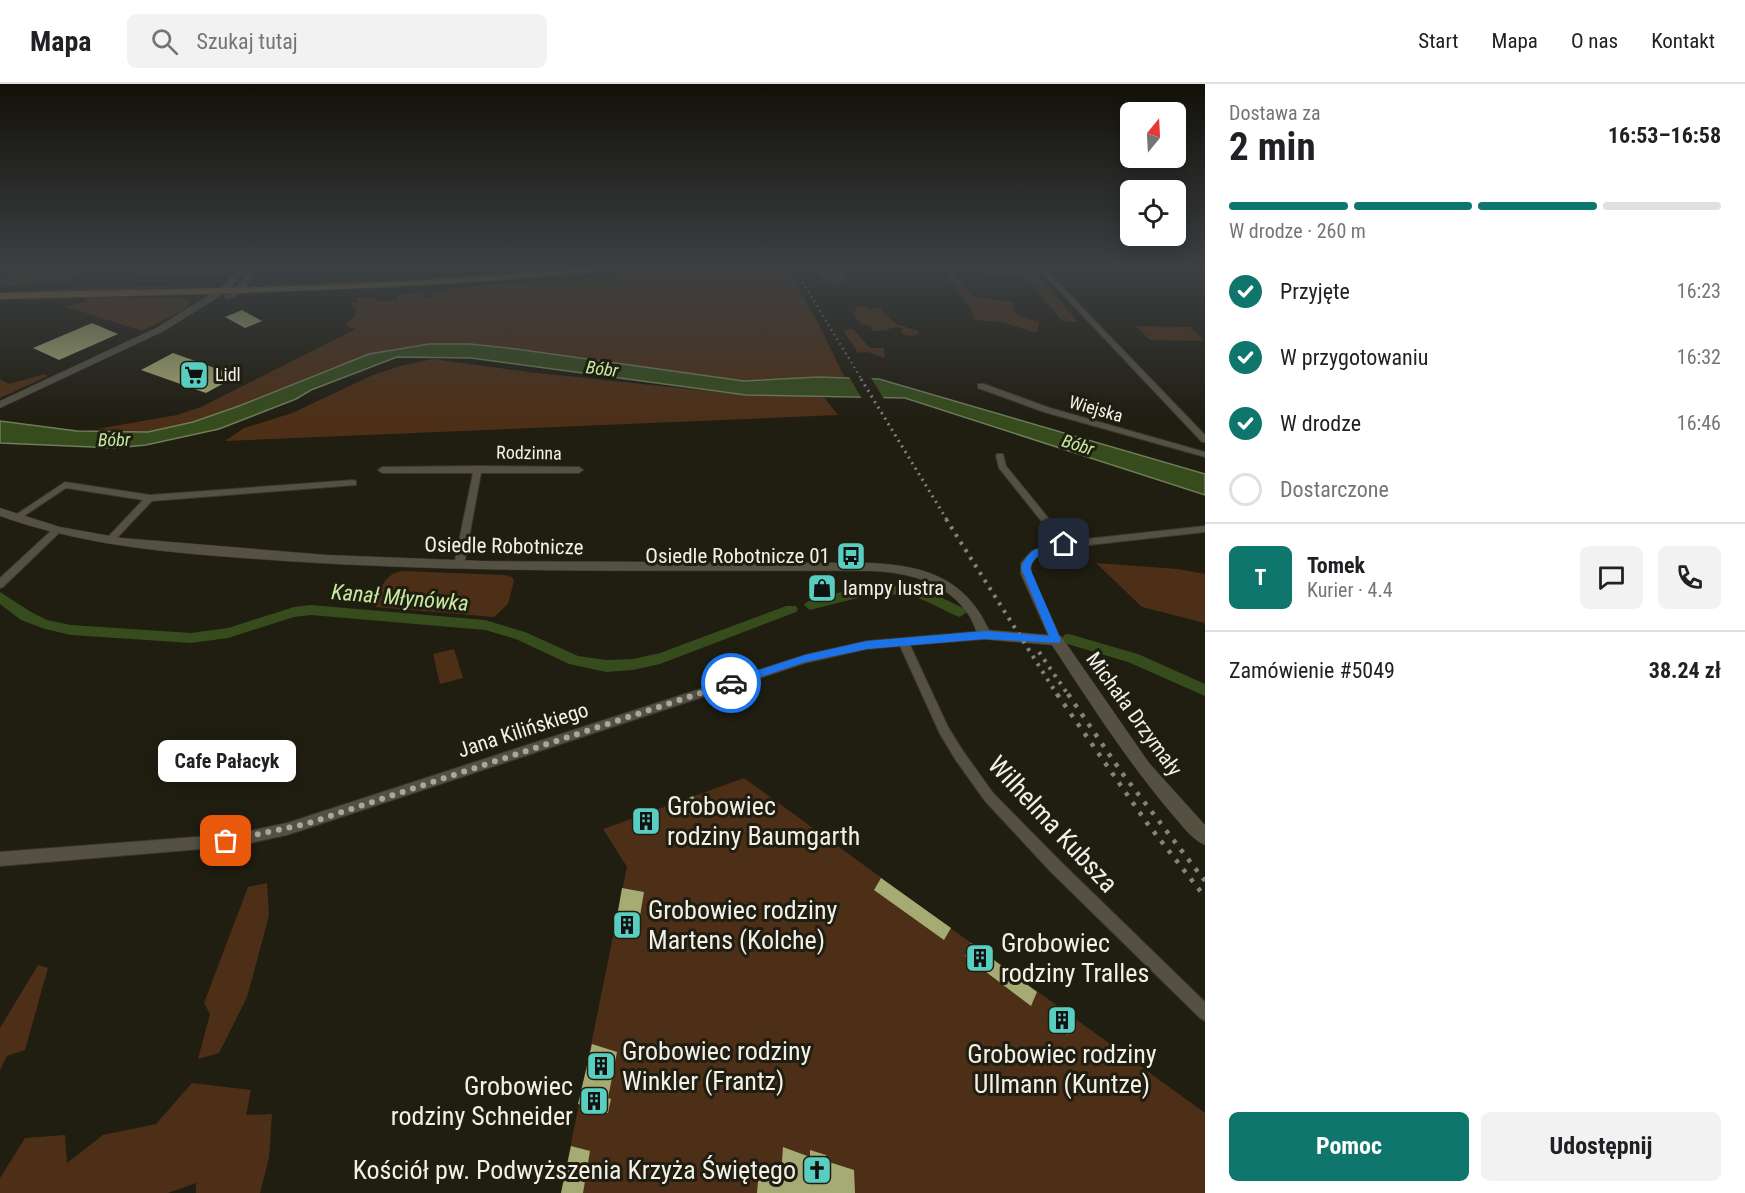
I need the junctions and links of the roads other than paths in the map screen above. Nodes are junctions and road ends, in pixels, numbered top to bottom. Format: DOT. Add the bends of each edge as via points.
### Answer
graph roads {
  1 [pos="177,320"];
  2 [pos="183,320"];
  3 [pos="1090,320"];
  4 [pos="161,329"];
  5 [pos="981,386"];
  6 [pos="0,405"];
  7 [pos="1205,440"];
  8 [pos="1205,455"];
  9 [pos="1000,456"];
  10 [pos="478,469"];
  11 [pos="382,470"];
  12 [pos="579,470"];
  13 [pos="353,483"];
  14 [pos="150,498"];
  15 [pos="0,512"];
  16 [pos="15,518"];
  17 [pos="1205,530"];
  18 [pos="56,531"];
  19 [pos="109,541"];
  20 [pos="1064,544"];
  21 [pos="459,565"];
  22 [pos="0,584"];
  23 [pos="985,635"];
  24 [pos="1056,640"];
  25 [pos="903,642"];
  26 [pos="1205,837"];
  27 [pos="0,860"];
  28 [pos="1205,1013"];
  1 -- 4 [label="street"];
  2 -- 4 [label="street"];
  3 -- 7 [label="street"];
  4 -- 6 [label="street"];
  5 -- 8 [label="street, Wiejska" via="1047,410"];
  9 -- 20 [label="street" via="1002,466"];
  10 -- 11 [label="street, Rodzinna"];
  10 -- 12 [label="street, Rodzinna"];
  10 -- 21 [label="street, Rodzinna"];
  13 -- 14 [label="street"];
  14 -- 16 [label="street" via="65,485"];
  14 -- 19 [label="street"];
  15 -- 16 [label="street, Osiedle Robotnicze"];
  16 -- 18 [label="street, Osiedle Robotnicze"];
  17 -- 20 [label="street"];
  18 -- 19 [label="street, Osiedle Robotnicze"];
  18 -- 22 [label="street"];
  19 -- 21 [label="street, Osiedle Robotnicze" via="343,562"];
  20 -- 24 [label="street" via="1035,552 1025,568"];
  21 -- 23 [label="street, Osiedle Robotnicze" via="903,570 927,576 958,594"];
  23 -- 24 [label="street, Jana Kilińskiego"];
  23 -- 25 [label="street, Jana Kilińskiego"];
  24 -- 26 [label="street, Michała Drzymały" via="1140,759"];
  25 -- 27 [label="street, Jana Kilińskiego" via="850,647 805,658 287,829 236,840"];
  25 -- 28 [label="street, Wilhelma Kubsza" via="944,730 989,797"];
}
